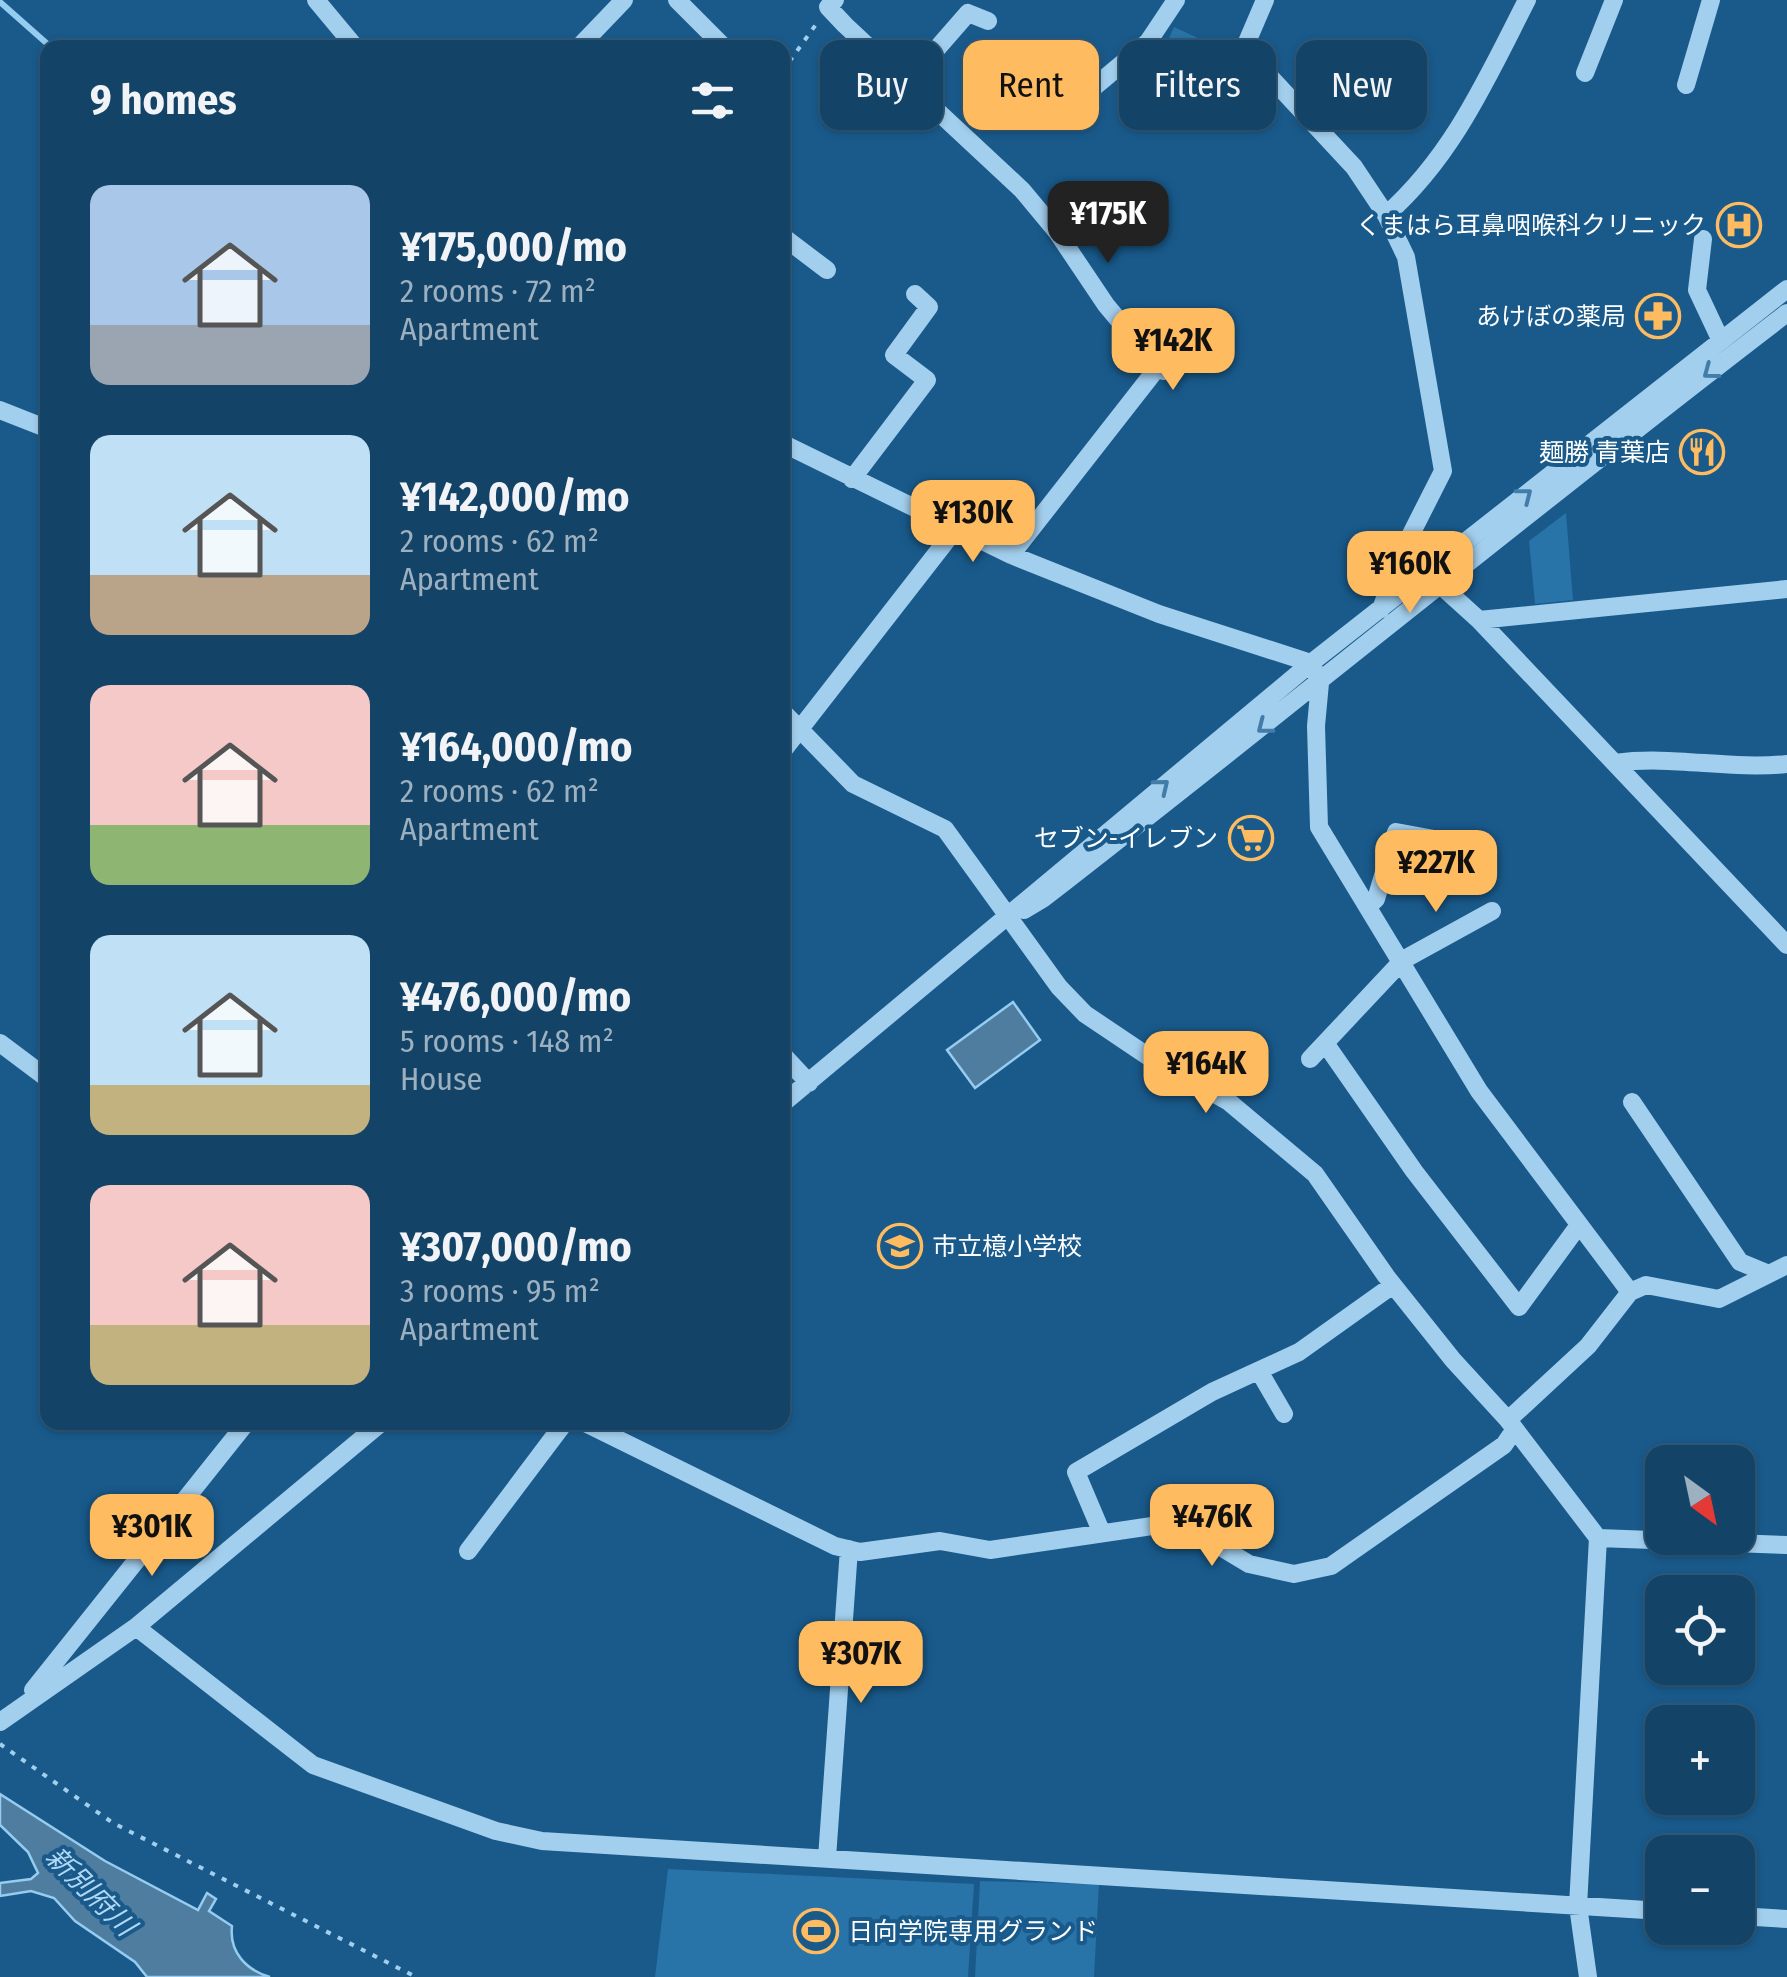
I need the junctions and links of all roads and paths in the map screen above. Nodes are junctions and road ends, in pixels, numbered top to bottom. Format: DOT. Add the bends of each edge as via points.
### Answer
graph roads {
  1 [pos="316,0"];
  2 [pos="624,0"];
  3 [pos="677,0"];
  4 [pos="1176,0"];
  5 [pos="1265,0"];
  6 [pos="1527,0"];
  7 [pos="1614,0"];
  8 [pos="1710,0"];
  9 [pos="832,4"];
  10 [pos="988,21"];
  11 [pos="349,40"];
  12 [pos="586,40"];
  13 [pos="717,40"];
  14 [pos="865,40"];
  15 [pos="1149,40"];
  16 [pos="943,42"];
  17 [pos="790,61"];
  18 [pos="1119,66"];
  19 [pos="1585,74"];
  20 [pos="1099,83"];
  21 [pos="1686,85"];
  22 [pos="943,118"];
  23 [pos="1386,214"];
  24 [pos="1702,239"];
  25 [pos="790,242"];
  26 [pos="827,270"];
  27 [pos="1787,289"];
  28 [pos="915,294"];
  29 [pos="1787,312"];
  30 [pos="1721,341"];
  31 [pos="1182,354"];
  32 [pos="1158,367"];
  33 [pos="0,410"];
  34 [pos="40,426"];
  35 [pos="790,446"];
  36 [pos="852,478"];
  37 [pos="954,531"];
  38 [pos="1011,555"];
  39 [pos="1428,572"];
  40 [pos="1443,587"];
  41 [pos="1787,589"];
  42 [pos="1381,609"];
  43 [pos="1480,620"];
  44 [pos="1310,662"];
  45 [pos="1320,683"];
  46 [pos="790,719"];
  47 [pos="801,730"];
  48 [pos="790,743"];
  49 [pos="1615,763"];
  50 [pos="1787,764"];
  51 [pos="1444,841"];
  52 [pos="1370,905"];
  53 [pos="1492,911"];
  54 [pos="1009,918"];
  55 [pos="1787,945"];
  56 [pos="1403,960"];
  57 [pos="0,1042"];
  58 [pos="1325,1042"];
  59 [pos="1310,1059"];
  60 [pos="790,1062"];
  61 [pos="40,1073"];
  62 [pos="810,1083"];
  63 [pos="790,1098"];
  64 [pos="1632,1102"];
  65 [pos="1580,1224"];
  66 [pos="1787,1266"];
  67 [pos="1769,1274"];
  68 [pos="1393,1285"];
  69 [pos="1630,1292"];
  70 [pos="1259,1371"];
  71 [pos="1284,1414"];
  72 [pos="1512,1424"];
  73 [pos="241,1430"];
  74 [pos="372,1430"];
  75 [pos="559,1430"];
  76 [pos="600,1430"];
  77 [pos="1101,1531"];
  78 [pos="1598,1538"];
  79 [pos="1787,1545"];
  80 [pos="849,1549"];
  81 [pos="468,1551"];
  82 [pos="136,1627"];
  83 [pos="20,1706"];
  84 [pos="0,1722"];
  85 [pos="0,1744"];
  86 [pos="827,1858"];
  87 [pos="1578,1906"];
  88 [pos="1645,1911"];
  89 [pos="1755,1917"];
  90 [pos="1787,1920"];
  91 [pos="416,1977"];
  92 [pos="1588,1977"];
  1 -- 11 [label="street"];
  2 -- 12 [label="street"];
  3 -- 13 [label="street"];
  4 -- 15 [label="street"];
  5 -- 23 [label="street" via="1244,49 1354,168"];
  6 -- 23 [label="street" via="1453,141 1423,182"];
  7 -- 19 [label="street"];
  8 -- 21 [label="street"];
  9 -- 14 [label="street"];
  9 -- 17 [label="path"];
  10 -- 16 [label="street" via="968,13"];
  18 -- 20 [label="street"];
  22 -- 32 [label="street" via="1022,190"];
  23 -- 42 [label="street" via="1406,257 1444,471 1402,550"];
  24 -- 30 [label="street" via="1697,290"];
  25 -- 26 [label="street"];
  27 -- 30 [label="street"];
  28 -- 36 [label="street" via="928,307 894,355 927,380"];
  29 -- 40 [label="street, one-way"];
  39 -- 30 [label="street, one-way"];
  31 -- 32 [label="street" via="1164,371"];
  32 -- 38 [label="street"];
  33 -- 34 [label="street"];
  35 -- 36 [label="street"];
  36 -- 37 [label="street"];
  37 -- 38 [label="street"];
  37 -- 47 [label="street"];
  38 -- 44 [label="street" via="1159,614"];
  39 -- 40 [label="street"];
  39 -- 42 [label="street"];
  40 -- 43 [label="street"];
  40 -- 45 [label="street"];
  41 -- 43 [label="street"];
  42 -- 44 [label="street"];
  43 -- 49 [label="street"];
  44 -- 45 [label="street"];
  54 -- 44 [label="street, one-way" via="1038,886"];
  45 -- 52 [label="street" via="1319,827"];
  45 -- 54 [label="street, one-way" via="1044,898"];
  46 -- 47 [label="street"];
  47 -- 48 [label="street"];
  47 -- 54 [label="street" via="853,784 945,829"];
  49 -- 50 [label="street"];
  49 -- 55 [label="street"];
  51 -- 52 [label="street" via="1396,832"];
  52 -- 56 [label="street"];
  53 -- 56 [label="street"];
  54 -- 62 [label="street"];
  54 -- 68 [label="street" via="1085,1014 1229,1102 1315,1174"];
  56 -- 58 [label="street"];
  56 -- 65 [label="street" via="1480,1091"];
  57 -- 61 [label="street"];
  58 -- 59 [label="street"];
  58 -- 65 [label="street" via="1520,1307"];
  60 -- 62 [label="street"];
  62 -- 63 [label="street"];
  64 -- 67 [label="street" via="1740,1262"];
  65 -- 69 [label="street"];
  66 -- 67 [label="street"];
  67 -- 69 [label="street" via="1718,1299 1646,1285"];
  68 -- 70 [label="street" via="1299,1352"];
  68 -- 72 [label="street"];
  69 -- 72 [label="street"];
  70 -- 71 [label="street"];
  70 -- 77 [label="street" via="1076,1472"];
  72 -- 77 [label="street" via="1504,1445 1331,1566 1294,1574 1249,1564 1179,1522"];
  72 -- 78 [label="street"];
  73 -- 83 [label="street"];
  74 -- 82 [label="street"];
  75 -- 81 [label="street"];
  76 -- 80 [label="street"];
  77 -- 80 [label="street" via="990,1550 940,1541"];
  78 -- 79 [label="street"];
  78 -- 87 [label="street"];
  80 -- 86 [label="street"];
  82 -- 83 [label="street"];
  82 -- 86 [label="street" via="313,1765 496,1831 542,1841"];
  83 -- 84 [label="street"];
  85 -- 91 [label="path" via="113,1823"];
  86 -- 87 [label="street"];
  87 -- 88 [label="street"];
  87 -- 92 [label="street"];
  89 -- 90 [label="street"];
}
